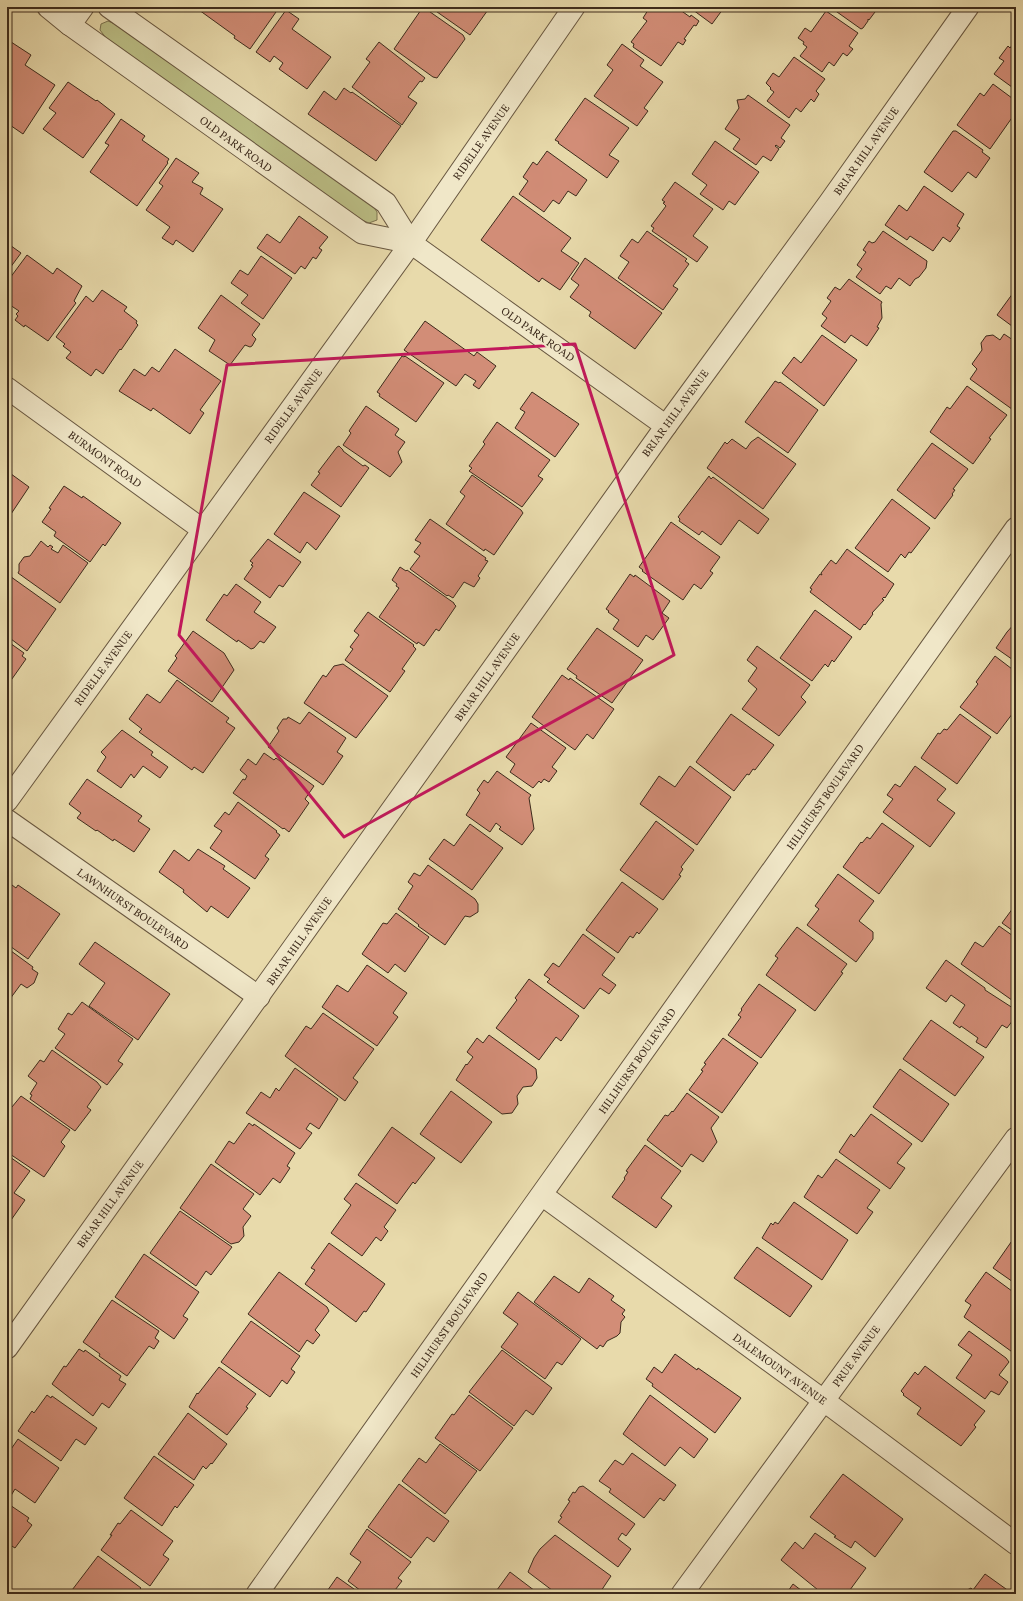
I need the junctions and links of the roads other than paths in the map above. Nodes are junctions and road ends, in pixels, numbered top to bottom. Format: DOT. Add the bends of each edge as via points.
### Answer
graph roads {
  1 [pos="48,7"];
  2 [pos="83,7"];
  3 [pos="109,7"];
  4 [pos="574,7"];
  5 [pos="968,7"];
  6 [pos="70,25"];
  7 [pos="411,243"];
  8 [pos="7,388"];
  9 [pos="666,426"];
  10 [pos="1016,528"];
  11 [pos="203,530"];
  12 [pos="7,801"];
  13 [pos="7,820"];
  14 [pos="259,997"];
  15 [pos="1016,1138"];
  16 [pos="542,1195"];
  17 [pos="7,1348"];
  18 [pos="823,1400"];
  19 [pos="1016,1544"];
  20 [pos="257,1594"];
  21 [pos="682,1594"];
  1 -- 6 [label="street, OLD PARK ROAD"];
  2 -- 6 [label="street"];
  3 -- 7 [label="street, OLD PARK ROAD" via="386,203"];
  4 -- 7 [label="street, RIDELLE AVENUE"];
  5 -- 9 [label="street, BRIAR HILL AVENUE"];
  6 -- 7 [label="street, OLD PARK ROAD" via="362,233"];
  7 -- 9 [label="street, OLD PARK ROAD"];
  7 -- 11 [label="street, RIDELLE AVENUE"];
  8 -- 11 [label="street, BURMONT ROAD"];
  9 -- 14 [label="street, BRIAR HILL AVENUE"];
  10 -- 16 [label="street, HILLHURST BOULEVARD"];
  11 -- 12 [label="street, RIDELLE AVENUE"];
  13 -- 14 [label="street, LAWNHURST BOULEVARD"];
  14 -- 17 [label="street, BRIAR HILL AVENUE"];
  15 -- 18 [label="street, PRUE AVENUE"];
  16 -- 18 [label="street, DALEMOUNT AVENUE"];
  16 -- 20 [label="street, HILLHURST BOULEVARD"];
  18 -- 19 [label="street, DALEMOUNT AVENUE"];
  18 -- 21 [label="street, PRUE AVENUE"];
}
